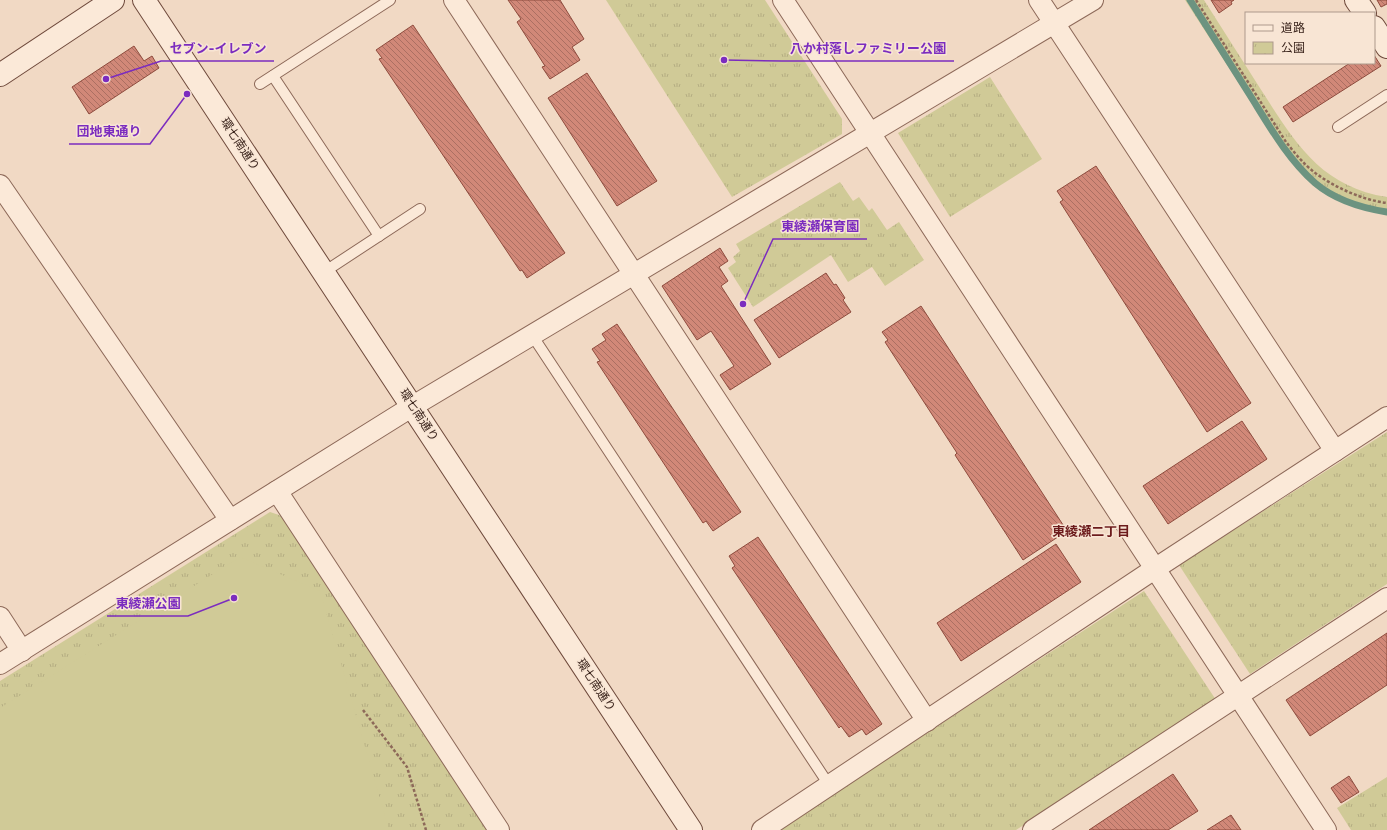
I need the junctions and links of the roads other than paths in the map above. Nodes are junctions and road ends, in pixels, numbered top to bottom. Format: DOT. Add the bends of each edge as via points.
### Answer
graph roads {
  1 [pos="113,0"];
  2 [pos="144,0"];
  3 [pos="390,0"];
  4 [pos="454,0"];
  5 [pos="783,0"];
  6 [pos="1039,0"];
  7 [pos="1092,0"];
  8 [pos="1356,0"];
  9 [pos="1364,12"];
  10 [pos="1054,23"];
  11 [pos="1375,29"];
  12 [pos="1387,47"];
  13 [pos="0,75"];
  14 [pos="273,76"];
  15 [pos="260,84"];
  16 [pos="1387,95"];
  17 [pos="1338,127"];
  18 [pos="871,132"];
  19 [pos="0,185"];
  20 [pos="420,209"];
  21 [pos="379,236"];
  22 [pos="324,272"];
  23 [pos="634,274"];
  24 [pos="532,335"];
  25 [pos="413,406"];
  26 [pos="1387,417"];
  27 [pos="1335,451"];
  28 [pos="276,491"];
  29 [pos="230,520"];
  30 [pos="1156,568"];
  31 [pos="1387,598"];
  32 [pos="0,617"];
  33 [pos="22,651"];
  34 [pos="0,664"];
  35 [pos="1238,697"];
  36 [pos="927,721"];
  37 [pos="829,785"];
  38 [pos="499,830"];
  39 [pos="692,830"];
  40 [pos="762,830"];
  41 [pos="1033,830"];
  42 [pos="1326,830"];
  1 -- 13 [label="street"];
  2 -- 22 [label="street, 環七南通り"];
  3 -- 14 [label="lane"];
  4 -- 23 [label="street"];
  5 -- 18 [label="street"];
  6 -- 10 [label="street"];
  7 -- 10 [label="street"];
  8 -- 9 [label="street"];
  10 -- 18 [label="street"];
  10 -- 27 [label="street"];
  11 -- 12 [label="street"];
  14 -- 15 [label="lane"];
  14 -- 21 [label="lane"];
  16 -- 17 [label="lane"];
  18 -- 23 [label="street"];
  18 -- 30 [label="street"];
  19 -- 29 [label="street"];
  20 -- 21 [label="lane"];
  21 -- 22 [label="lane"];
  22 -- 25 [label="street, 環七南通り"];
  23 -- 24 [label="street"];
  23 -- 36 [label="street"];
  24 -- 25 [label="street"];
  24 -- 37 [label="lane"];
  25 -- 28 [label="street"];
  25 -- 39 [label="street, 環七南通り"];
  26 -- 27 [label="street"];
  27 -- 30 [label="street"];
  28 -- 29 [label="street"];
  28 -- 38 [label="street"];
  29 -- 33 [label="street"];
  30 -- 35 [label="street"];
  30 -- 36 [label="street"];
  31 -- 35 [label="street"];
  32 -- 33 [label="street"];
  33 -- 34 [label="street"];
  35 -- 41 [label="street"];
  35 -- 42 [label="street"];
  36 -- 37 [label="street"];
  37 -- 40 [label="street"];
}
